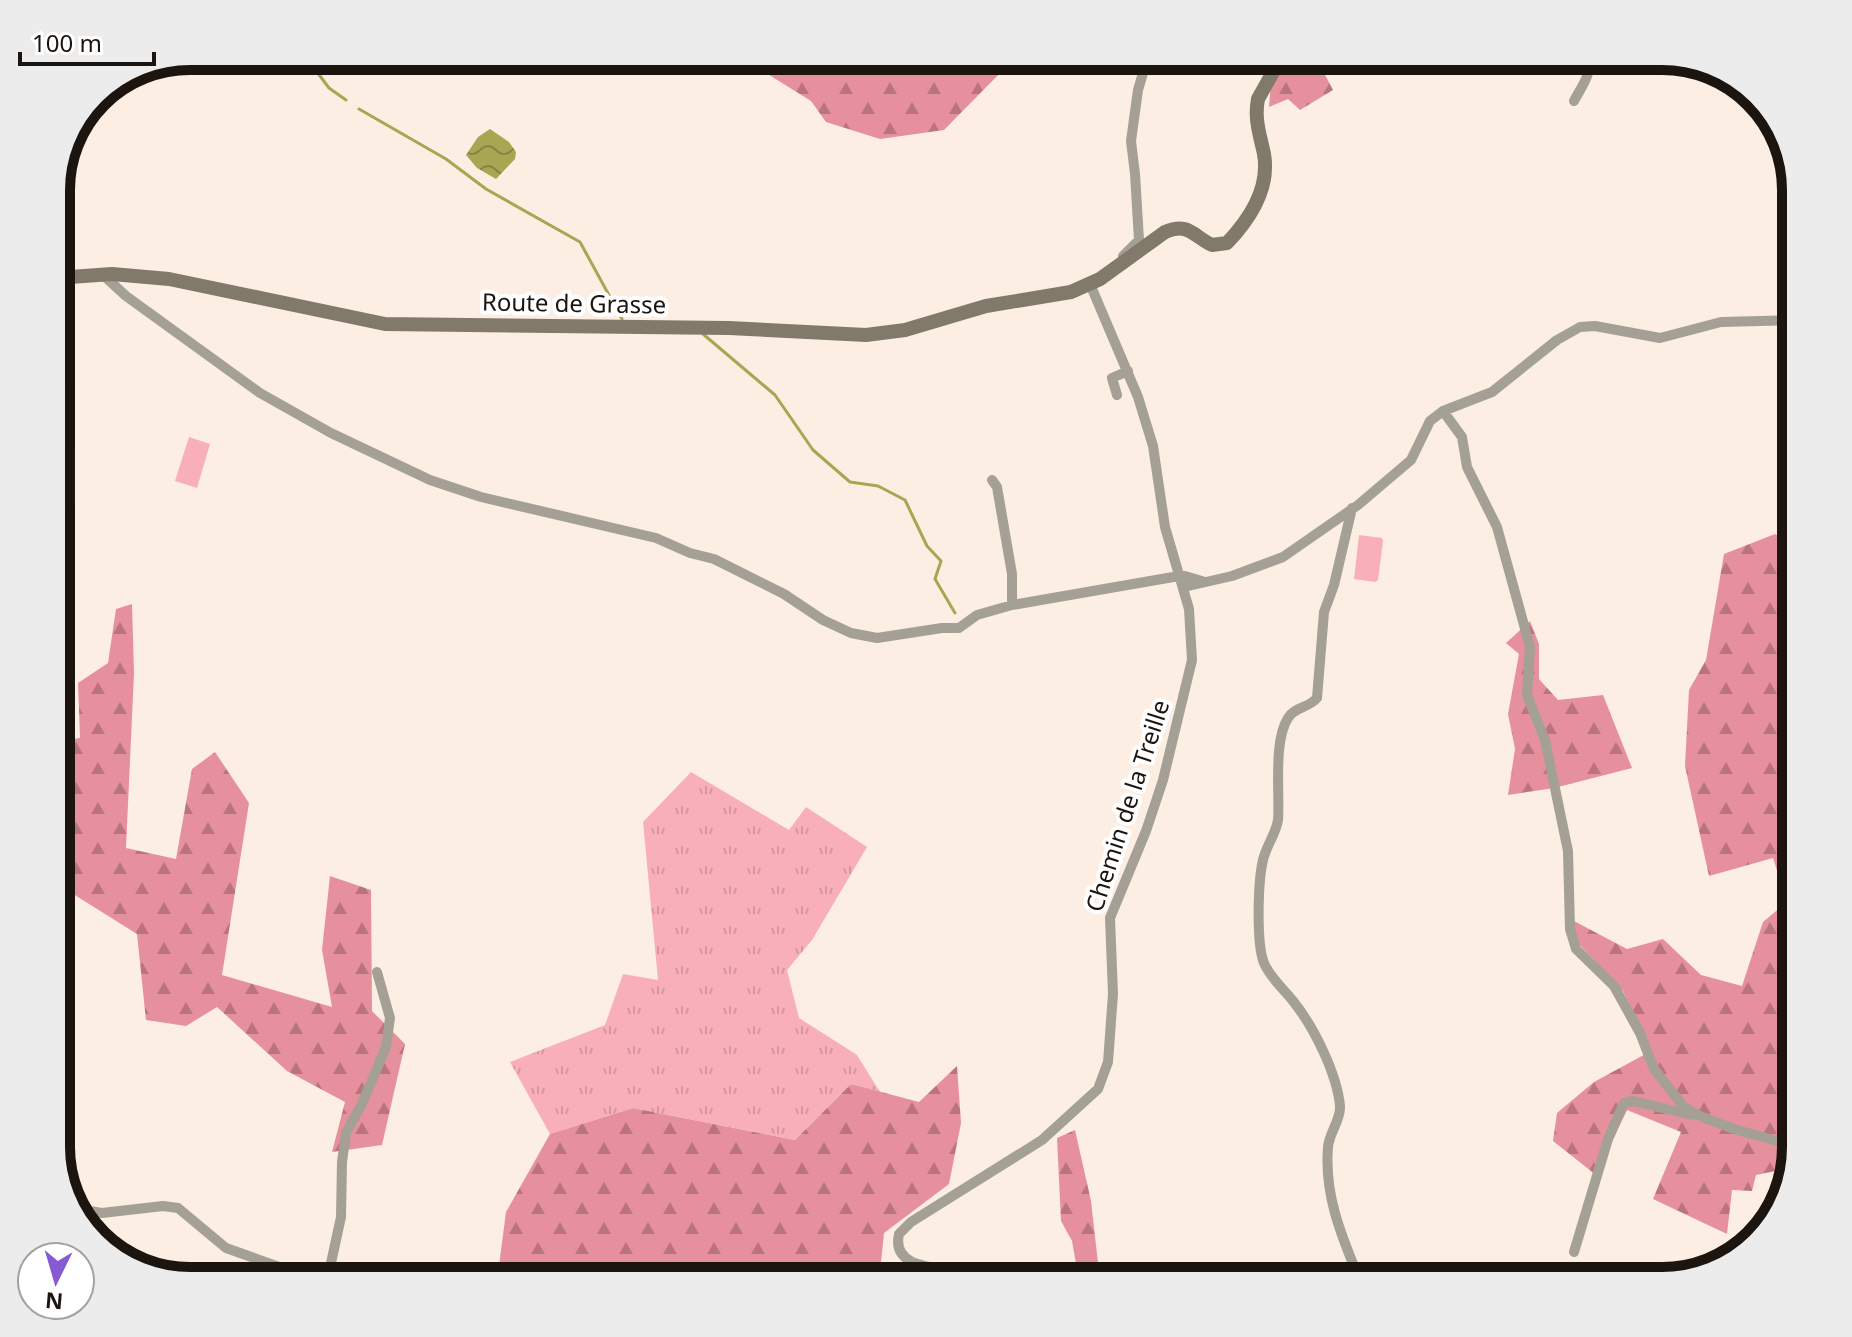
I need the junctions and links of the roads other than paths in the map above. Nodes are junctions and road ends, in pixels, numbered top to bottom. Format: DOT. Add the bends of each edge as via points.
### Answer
graph roads {
  1 [pos="1144,70"];
  2 [pos="1274,70"];
  3 [pos="1589,70"];
  4 [pos="1574,101"];
  5 [pos="1119,265"];
  6 [pos="102,274"];
  7 [pos="127,274"];
  8 [pos="70,277"];
  9 [pos="1090,284"];
  10 [pos="126,296"];
  11 [pos="1782,320"];
  12 [pos="1128,371"];
  13 [pos="1117,395"];
  14 [pos="1443,411"];
  15 [pos="992,480"];
  16 [pos="1352,508"];
  17 [pos="1181,582"];
  18 [pos="1202,583"];
  19 [pos="1012,605"];
  20 [pos="1189,609"];
  21 [pos="377,972"];
  22 [pos="1702,1117"];
  23 [pos="1782,1142"];
  24 [pos="89,1211"];
  25 [pos="1574,1252"];
  26 [pos="281,1267"];
  27 [pos="329,1267"];
  28 [pos="938,1267"];
  29 [pos="1354,1267"];
  1 -- 5 [label="street" via="1131,141 1139,240"];
  2 -- 5 [label="street, Route de Grasse" via="1256,106 1264,183 1232,237 1217,247 1176,228"];
  3 -- 4 [label="street"];
  5 -- 9 [label="street, Route de Grasse"];
  6 -- 7 [label="street, Route de Grasse"];
  6 -- 8 [label="street, Route de Grasse"];
  6 -- 10 [label="street"];
  7 -- 9 [label="street, Route de Grasse" via="211,286 385,324 729,328 856,335 905,330"];
  7 -- 10 [label="street"];
  9 -- 12 [label="street, Chemin de la Treille"];
  10 -- 19 [label="street" via="260,393 430,480 656,538 714,559 851,633 877,638 959,628 977,615"];
  11 -- 14 [label="street" via="1721,322 1660,338 1580,327 1492,392"];
  12 -- 13 [label="street" via="1112,378"];
  12 -- 17 [label="street, Chemin de la Treille" via="1153,446 1165,527"];
  14 -- 16 [label="street" via="1430,421 1411,460"];
  14 -- 22 [label="street" via="1462,437 1467,467 1497,527 1530,647 1527,695 1545,740 1568,851 1570,929 1576,949 1614,986 1672,1095"];
  15 -- 19 [label="street" via="1012,574"];
  16 -- 18 [label="street" via="1283,557"];
  16 -- 29 [label="street" via="1324,612 1317,698 1293,711 1284,729 1277,823 1263,857 1259,899 1264,965 1314,1034 1340,1105 1328,1146 1328,1190"];
  17 -- 18 [label="street" via="1185,576"];
  17 -- 19 [label="street"];
  17 -- 20 [label="street, Chemin de la Treille"];
  18 -- 20 [label="street"];
  20 -- 28 [label="street, Chemin de la Treille" via="1192,660 1182,709 1150,818 1110,918 1113,994 1108,1062 1101,1082 1042,1140 899,1234 897,1249 904,1259"];
  21 -- 27 [label="street" via="390,1018 386,1047 346,1133 341,1217"];
  22 -- 23 [label="street"];
  22 -- 25 [label="street" via="1624,1103"];
  24 -- 26 [label="street" via="178,1208 226,1248"];
}
